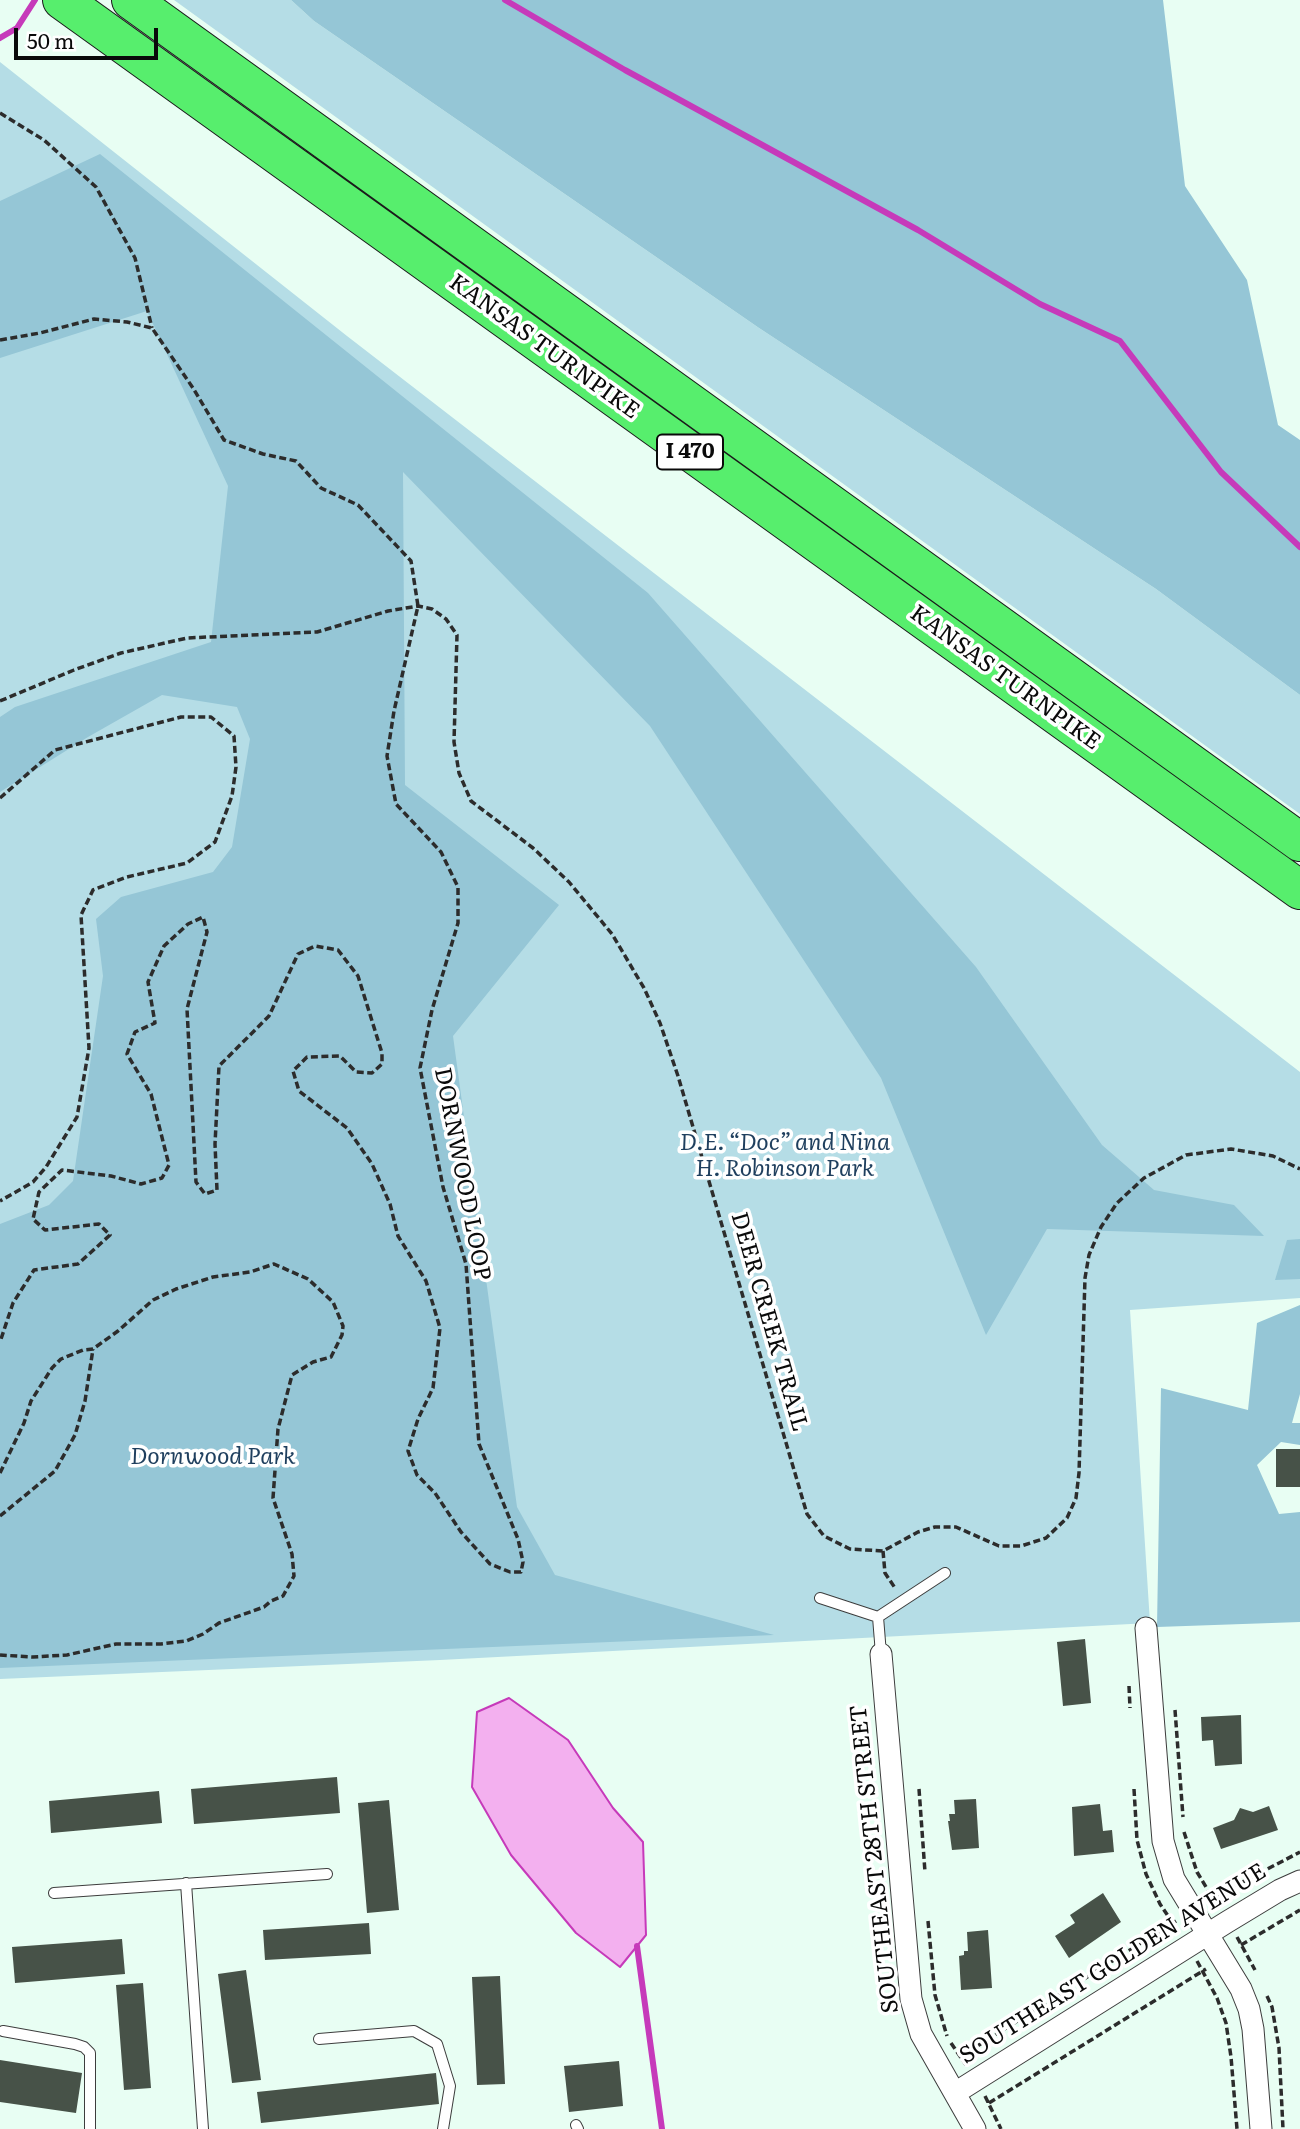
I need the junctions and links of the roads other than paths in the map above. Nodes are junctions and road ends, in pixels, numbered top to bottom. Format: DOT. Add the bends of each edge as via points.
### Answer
graph roads {
  1 [pos="131,0"];
  2 [pos="71,7"];
  3 [pos="1300,842"];
  4 [pos="1300,890"];
  5 [pos="945,1573"];
  6 [pos="820,1598"];
  7 [pos="878,1617"];
  8 [pos="1146,1628"];
  9 [pos="881,1654"];
  10 [pos="327,1874"];
  11 [pos="1300,1881"];
  12 [pos="186,1883"];
  13 [pos="54,1893"];
  14 [pos="1208,1934"];
  15 [pos="3,2031"];
  16 [pos="319,2039"];
  17 [pos="955,2093"];
  18 [pos="90,2129"];
  19 [pos="202,2129"];
  20 [pos="443,2129"];
  21 [pos="975,2129"];
  22 [pos="1261,2129"];
  1 -- 3 [label="highway, KANSAS TURNPIKE / I 470"];
  2 -- 4 [label="highway, KANSAS TURNPIKE / I 470"];
  5 -- 7 [label="lane"];
  6 -- 7 [label="lane"];
  7 -- 9 [label="lane"];
  8 -- 14 [label="street" via="1163,1841 1174,1879"];
  9 -- 17 [label="street, SOUTHEAST 28TH STREET" via="911,1998 922,2034"];
  10 -- 12 [label="lane"];
  11 -- 14 [label="street, SOUTHEAST GOLDEN AVENUE" via="1280,1890 1233,1931"];
  12 -- 13 [label="lane"];
  12 -- 19 [label="lane"];
  14 -- 17 [label="street, SOUTHEAST GOLDEN AVENUE"];
  14 -- 22 [label="street" via="1249,2009"];
  15 -- 18 [label="lane" via="75,2044 90,2053"];
  16 -- 20 [label="lane" via="414,2031 437,2044 450,2086"];
  17 -- 21 [label="street, SOUTHEAST 28TH STREET"];
}
